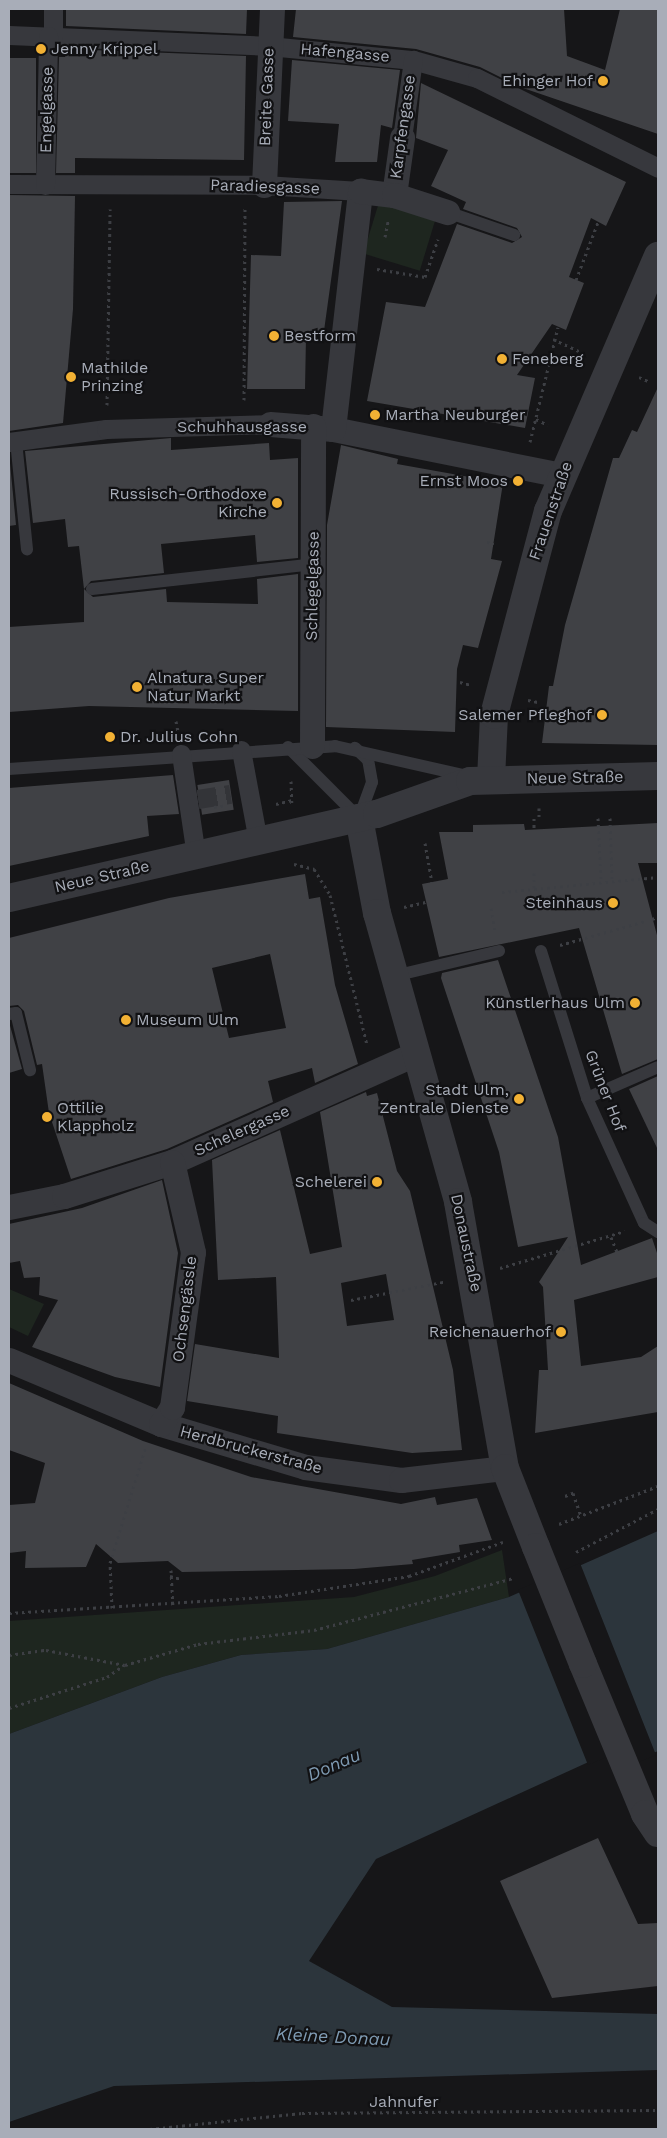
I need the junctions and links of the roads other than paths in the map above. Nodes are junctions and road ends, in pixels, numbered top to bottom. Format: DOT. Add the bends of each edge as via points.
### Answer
graph roads {
  1 [pos="53,9"];
  2 [pos="272,9"];
  3 [pos="9,35"];
  4 [pos="51,36"];
  5 [pos="269,46"];
  6 [pos="413,60"];
  7 [pos="402,138"];
  8 [pos="658,168"];
  9 [pos="9,184"];
  10 [pos="45,185"];
  11 [pos="254,185"];
  12 [pos="360,191"];
  13 [pos="394,195"];
  14 [pos="447,212"];
  15 [pos="514,235"];
  16 [pos="658,256"];
  17 [pos="270,424"];
  18 [pos="323,428"];
  19 [pos="12,441"];
  20 [pos="561,475"];
  21 [pos="27,549"];
  22 [pos="314,564"];
  23 [pos="92,589"];
  24 [pos="300,746"];
  25 [pos="353,747"];
  26 [pos="241,750"];
  27 [pos="181,754"];
  28 [pos="9,769"];
  29 [pos="658,776"];
  30 [pos="492,779"];
  31 [pos="359,818"];
  32 [pos="258,841"];
  33 [pos="196,855"];
  34 [pos="9,898"];
  35 [pos="499,951"];
  36 [pos="541,951"];
  37 [pos="394,976"];
  38 [pos="9,1014"];
  39 [pos="415,1054"];
  40 [pos="658,1067"];
  41 [pos="30,1070"];
  42 [pos="587,1098"];
  43 [pos="172,1162"];
  44 [pos="9,1207"];
  45 [pos="658,1232"];
  46 [pos="9,1360"];
  47 [pos="161,1424"];
  48 [pos="505,1468"];
  49 [pos="658,1833"];
  1 -- 4 [label="street, Engelgasse"];
  2 -- 5 [label="street, Breite Gasse"];
  3 -- 4 [label="street, Hafengasse"];
  4 -- 5 [label="street, Hafengasse"];
  4 -- 10 [label="street, Engelgasse"];
  5 -- 6 [label="street, Hafengasse"];
  5 -- 11 [label="street, Breite Gasse"];
  6 -- 7 [label="street, Karpfengasse"];
  6 -- 8 [label="street, Hafengasse" via="477,78"];
  7 -- 13 [label="street, Karpfengasse"];
  9 -- 10 [label="street, Paradiesgasse"];
  10 -- 11 [label="street, Paradiesgasse"];
  11 -- 12 [label="street, Paradiesgasse"];
  12 -- 13 [label="street, Paradiesgasse"];
  12 -- 18 [label="street"];
  13 -- 14 [label="street, Paradiesgasse"];
  14 -- 15 [label="lane, Paradiesgasse"];
  16 -- 20 [label="street, Frauenstraße"];
  17 -- 18 [label="street, Schuhhausgasse"];
  17 -- 19 [label="street, Schuhhausgasse" via="106,429"];
  18 -- 20 [label="street, Schuhhausgasse"];
  18 -- 22 [label="street, Schlegelgasse"];
  19 -- 21 [label="lane"];
  20 -- 30 [label="street, Frauenstraße" via="502,679 491,737"];
  22 -- 23 [label="lane"];
  22 -- 24 [label="street, Schlegelgasse"];
  24 -- 25 [label="lane, Neue Straße"];
  24 -- 26 [label="lane, Neue Straße"];
  24 -- 31 [label="lane"];
  25 -- 30 [label="lane, Neue Straße" via="434,770"];
  25 -- 31 [label="lane" via="363,753 371,770 370,793"];
  26 -- 27 [label="lane, Neue Straße"];
  26 -- 32 [label="street" via="240,794"];
  27 -- 28 [label="lane, Neue Straße"];
  27 -- 33 [label="street" via="193,800"];
  29 -- 30 [label="street, Neue Straße"];
  30 -- 31 [label="street, Neue Straße" via="461,784"];
  31 -- 32 [label="street, Neue Straße"];
  31 -- 37 [label="street, Donaustraße"];
  32 -- 33 [label="street, Neue Straße"];
  33 -- 34 [label="street, Neue Straße"];
  35 -- 37 [label="lane"];
  36 -- 42 [label="lane, Grüner Hof"];
  37 -- 39 [label="street, Donaustraße"];
  38 -- 41 [label="lane" via="16,1013"];
  39 -- 43 [label="street, Schelergasse"];
  39 -- 48 [label="street, Donaustraße" via="443,1142 473,1274"];
  40 -- 42 [label="lane"];
  42 -- 45 [label="lane, Grüner Hof" via="644,1223"];
  43 -- 44 [label="street, Schelergasse" via="61,1189"];
  43 -- 47 [label="street, Ochsengässle" via="193,1252 172,1407"];
  46 -- 47 [label="street, Herdbruckerstraße"];
  47 -- 48 [label="street, Herdbruckerstraße" via="305,1467 354,1475 444,1478"];
  48 -- 49 [label="street, Donaustraße, bridge" via="633,1785"];
}
